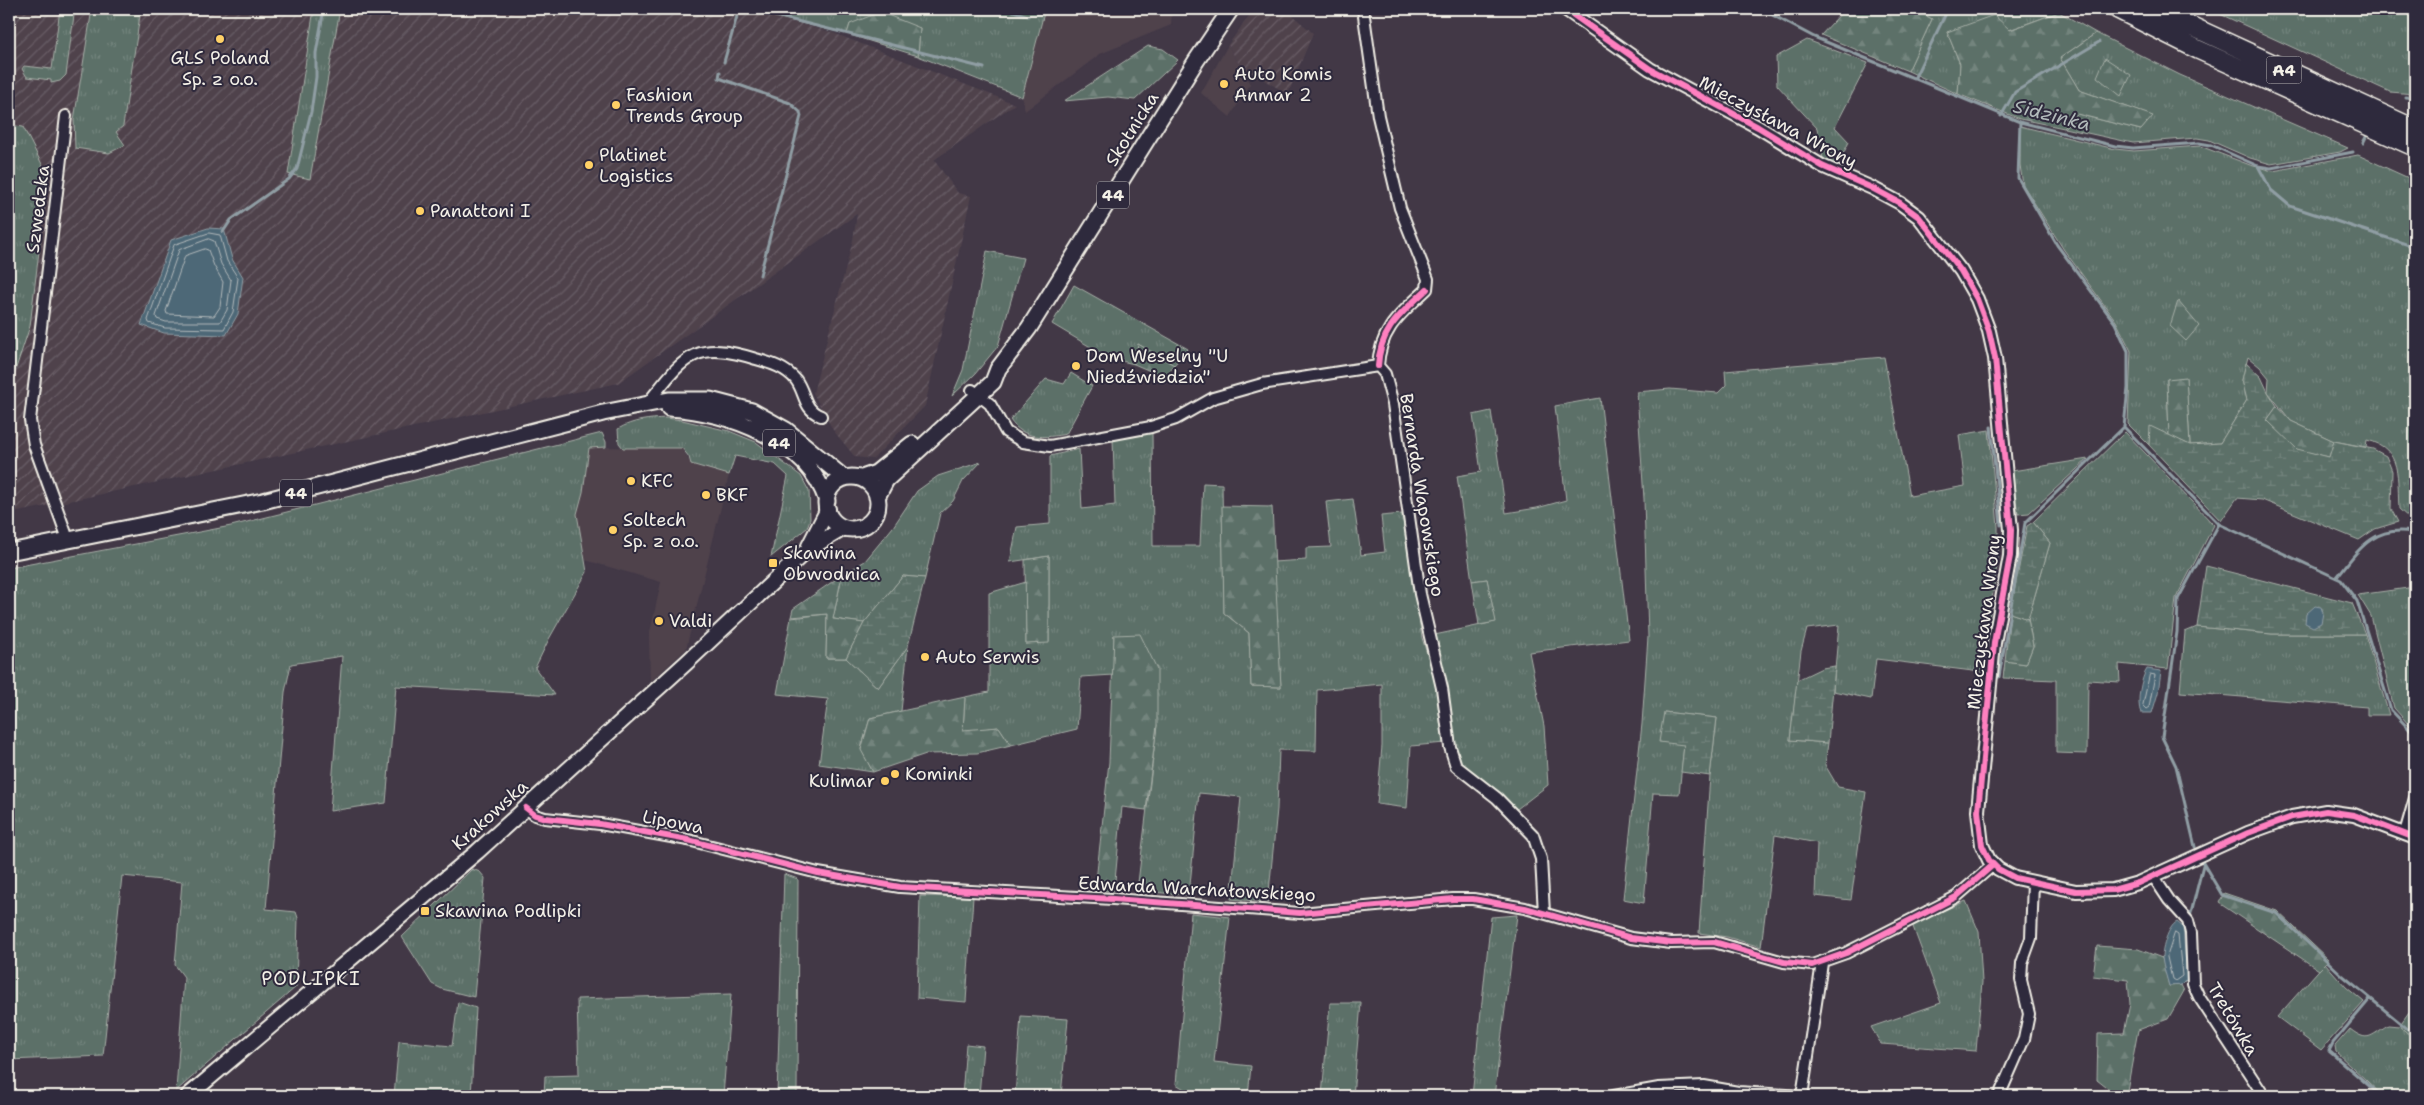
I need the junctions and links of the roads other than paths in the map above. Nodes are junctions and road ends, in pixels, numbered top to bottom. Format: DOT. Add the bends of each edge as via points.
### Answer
graph roads {
  1 [pos="1231,9"];
  2 [pos="1363,9"];
  3 [pos="1565,9"];
  4 [pos="2117,9"];
  5 [pos="2154,9"];
  6 [pos="66,116"];
  7 [pos="2415,129"];
  8 [pos="2415,147"];
  9 [pos="1378,366"];
  10 [pos="668,377"];
  11 [pos="976,393"];
  12 [pos="678,400"];
  13 [pos="643,406"];
  14 [pos="821,416"];
  15 [pos="844,478"];
  16 [pos="862,478"];
  17 [pos="877,498"];
  18 [pos="828,505"];
  19 [pos="844,528"];
  20 [pos="68,539"];
  21 [pos="807,550"];
  22 [pos="9,552"];
  23 [pos="2415,798"];
  24 [pos="526,808"];
  25 [pos="2410,836"];
  26 [pos="1993,864"];
  27 [pos="814,872"];
  28 [pos="2152,876"];
  29 [pos="2033,882"];
  30 [pos="1544,913"];
  31 [pos="1822,963"];
  32 [pos="188,1096"];
  33 [pos="1614,1096"];
  34 [pos="1803,1096"];
  35 [pos="2000,1096"];
  36 [pos="2264,1096"];
  1 -- 11 [label="main road, Skotnicka / 44" via="1029,328 998,369 984,377"];
  2 -- 9 [label="street" via="1378,116 1400,208 1428,279 1427,289 1386,331"];
  3 -- 26 [label="street, Mieczysława Wrony" via="1650,69 1758,127 1822,166 1900,202 1919,217 1962,272 1977,299 1995,358 2011,530 2010,556 1994,643 1978,811 1982,845"];
  4 -- 8 [label="highway, A4"];
  5 -- 7 [label="highway, A4"];
  6 -- 20 [label="street, Szwedzka" via="30,420 34,446"];
  9 -- 11 [label="street" via="1262,384 1213,398 1176,419 1151,427 1050,446 1023,442 1006,432 990,405"];
  9 -- 30 [label="street, Bernarda Wapowskiego" via="1385,374 1393,404 1420,594 1442,688 1450,747 1456,766 1497,798 1533,835 1541,859"];
  10 -- 12 [label="street" via="669,391"];
  10 -- 13 [label="street"];
  10 -- 14 [label="street" via="696,355 727,350 782,368 795,380 805,404"];
  11 -- 16 [label="main road, Skotnicka / 44" via="876,473"];
  11 -- 17 [label="main road, Skotnicka / 44" via="886,480"];
  12 -- 13 [label="main road, 44"];
  12 -- 15 [label="main road, 44" via="710,400 752,411 786,430"];
  13 -- 18 [label="main road, 44" via="709,414 746,424 766,434 797,456 817,477"];
  13 -- 20 [label="main road, 44" via="603,413 263,501"];
  15 -- 16 [label="main road, 44"];
  15 -- 18 [label="main road" via="833,484"];
  16 -- 17 [label="main road"];
  17 -- 19 [label="main road, 44" via="875,512 868,524 855,529"];
  18 -- 19 [label="main road, 44" via="834,521"];
  18 -- 21 [label="main road, Krakowska"];
  19 -- 21 [label="main road, Krakowska"];
  20 -- 22 [label="main road, 44"];
  21 -- 24 [label="main road, Krakowska"];
  23 -- 25 [label="street"];
  24 -- 27 [label="street, Lipowa" via="545,818 688,840"];
  24 -- 32 [label="main road, Krakowska"];
  25 -- 28 [label="street" via="2354,815 2326,811 2308,813 2248,832"];
  26 -- 29 [label="street" via="2009,875"];
  26 -- 31 [label="street, Edwarda Warchałowskiego" via="1956,897"];
  27 -- 30 [label="street, Edwarda Warchałowskiego" via="909,888 1113,898 1300,913 1453,899 1510,905"];
  28 -- 29 [label="street" via="2127,887 2101,892 2076,891"];
  28 -- 36 [label="street, Tretówka" via="2188,921 2193,984 2199,997"];
  29 -- 35 [label="street" via="2031,938 2022,963 2021,980 2029,1014 2024,1039"];
  30 -- 31 [label="street, Edwarda Warchałowskiego" via="1632,938 1714,942 1784,962"];
  31 -- 34 [label="street"];
  33 -- 34 [label="street" via="1659,1088 1704,1086 1738,1092"];
}
